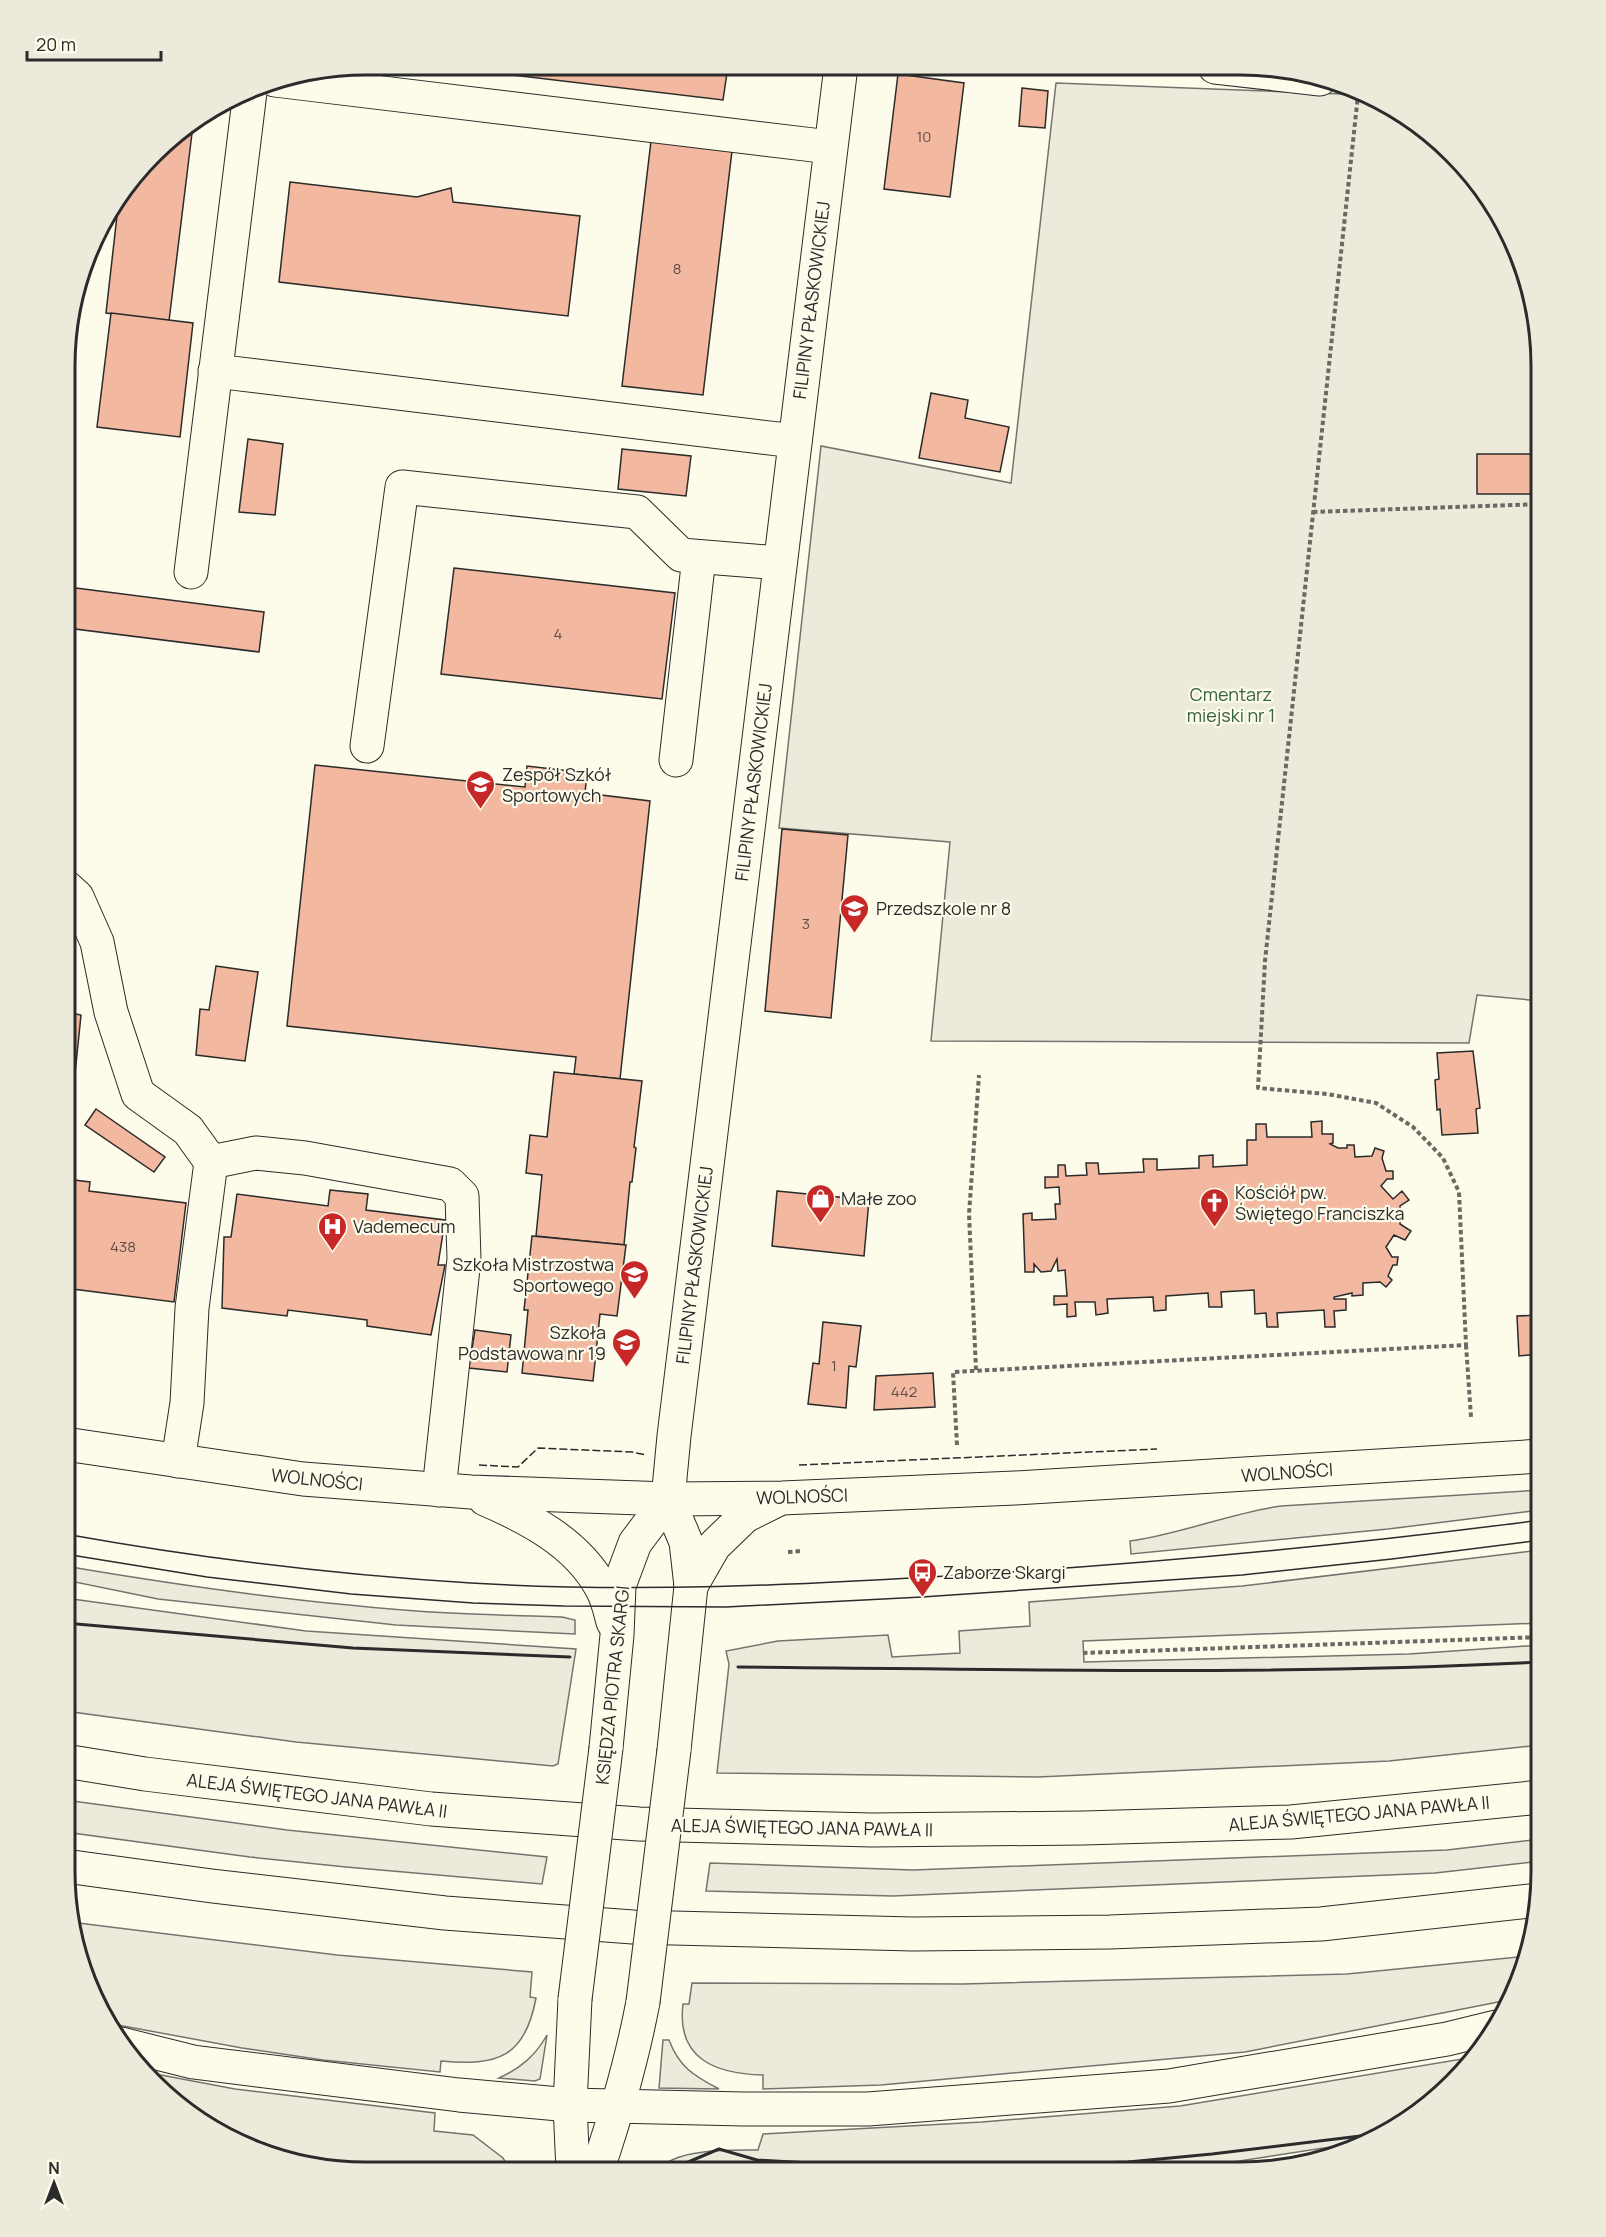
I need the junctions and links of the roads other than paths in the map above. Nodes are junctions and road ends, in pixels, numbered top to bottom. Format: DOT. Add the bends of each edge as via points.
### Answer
graph roads {
  1 [pos="840,75"];
  2 [pos="300,83"];
  3 [pos="249,100"];
  4 [pos="830,147"];
  5 [pos="215,371"];
  6 [pos="795,441"];
  7 [pos="699,557"];
  8 [pos="779,563"];
  9 [pos="191,572"];
  10 [pos="367,746"];
  11 [pos="676,760"];
  12 [pos="75,895"];
  13 [pos="211,1162"];
  14 [pos="75,1446"];
  15 [pos="1531,1457"];
  16 [pos="178,1461"];
  17 [pos="439,1490"];
  18 [pos="471,1492"];
  19 [pos="782,1498"];
  20 [pos="668,1499"];
  21 [pos="691,1586"];
  22 [pos="617,1635"];
  23 [pos="75,1763"];
  24 [pos="1531,1798"];
  25 [pos="75,1867"];
  26 [pos="1529,1901"];
  27 [pos="1484,2030"];
  28 [pos="135,2047"];
  29 [pos="570,2105"];
  30 [pos="619,2106"];
  31 [pos="573,2162"];
  32 [pos="600,2162"];
  1 -- 4 [label="street, FILIPINY PŁASKOWICKIEJ"];
  2 -- 4 [label="street"];
  3 -- 5 [label="street"];
  4 -- 6 [label="street, FILIPINY PŁASKOWICKIEJ"];
  5 -- 6 [label="street"];
  5 -- 9 [label="street"];
  6 -- 8 [label="street, FILIPINY PŁASKOWICKIEJ"];
  7 -- 8 [label="street"];
  7 -- 10 [label="street" via="681,555 637,512 402,487"];
  7 -- 11 [label="street"];
  8 -- 20 [label="street, FILIPINY PŁASKOWICKIEJ"];
  12 -- 13 [label="street" via="97,942 111,1012 138,1094 188,1130"];
  13 -- 16 [label="street"];
  13 -- 17 [label="street" via="256,1153 305,1158 450,1184 462,1196 464,1259"];
  14 -- 16 [label="street, WOLNOŚCI"];
  15 -- 19 [label="street, WOLNOŚCI" via="1183,1479"];
  16 -- 17 [label="street, WOLNOŚCI" via="303,1479"];
  17 -- 18 [label="street, WOLNOŚCI"];
  18 -- 20 [label="street, WOLNOŚCI"];
  18 -- 22 [label="street" via="529,1518 576,1554 601,1586"];
  19 -- 20 [label="street, WOLNOŚCI"];
  19 -- 21 [label="street" via="745,1516 722,1538"];
  20 -- 21 [label="street" via="686,1542"];
  20 -- 22 [label="street, KSIĘDZA PIOTRA SKARGI" via="635,1543 619,1586"];
  21 -- 30 [label="street, bridge" via="643,2002"];
  22 -- 29 [label="street, KSIĘDZA PIOTRA SKARGI, bridge" via="575,1999"];
  23 -- 24 [label="street, ALEJA ŚWIĘTEGO JANA PAWŁA II" via="431,1809 639,1824 872,1830 1291,1822"];
  25 -- 26 [label="street" via="445,1912 633,1927 914,1934 1322,1924"];
  27 -- 30 [label="street" via="1169,2086 868,2109"];
  28 -- 29 [label="street" via="193,2062"];
  29 -- 30 [label="street"];
  29 -- 31 [label="street, KSIĘDZA PIOTRA SKARGI"];
  30 -- 32 [label="street"];
}
